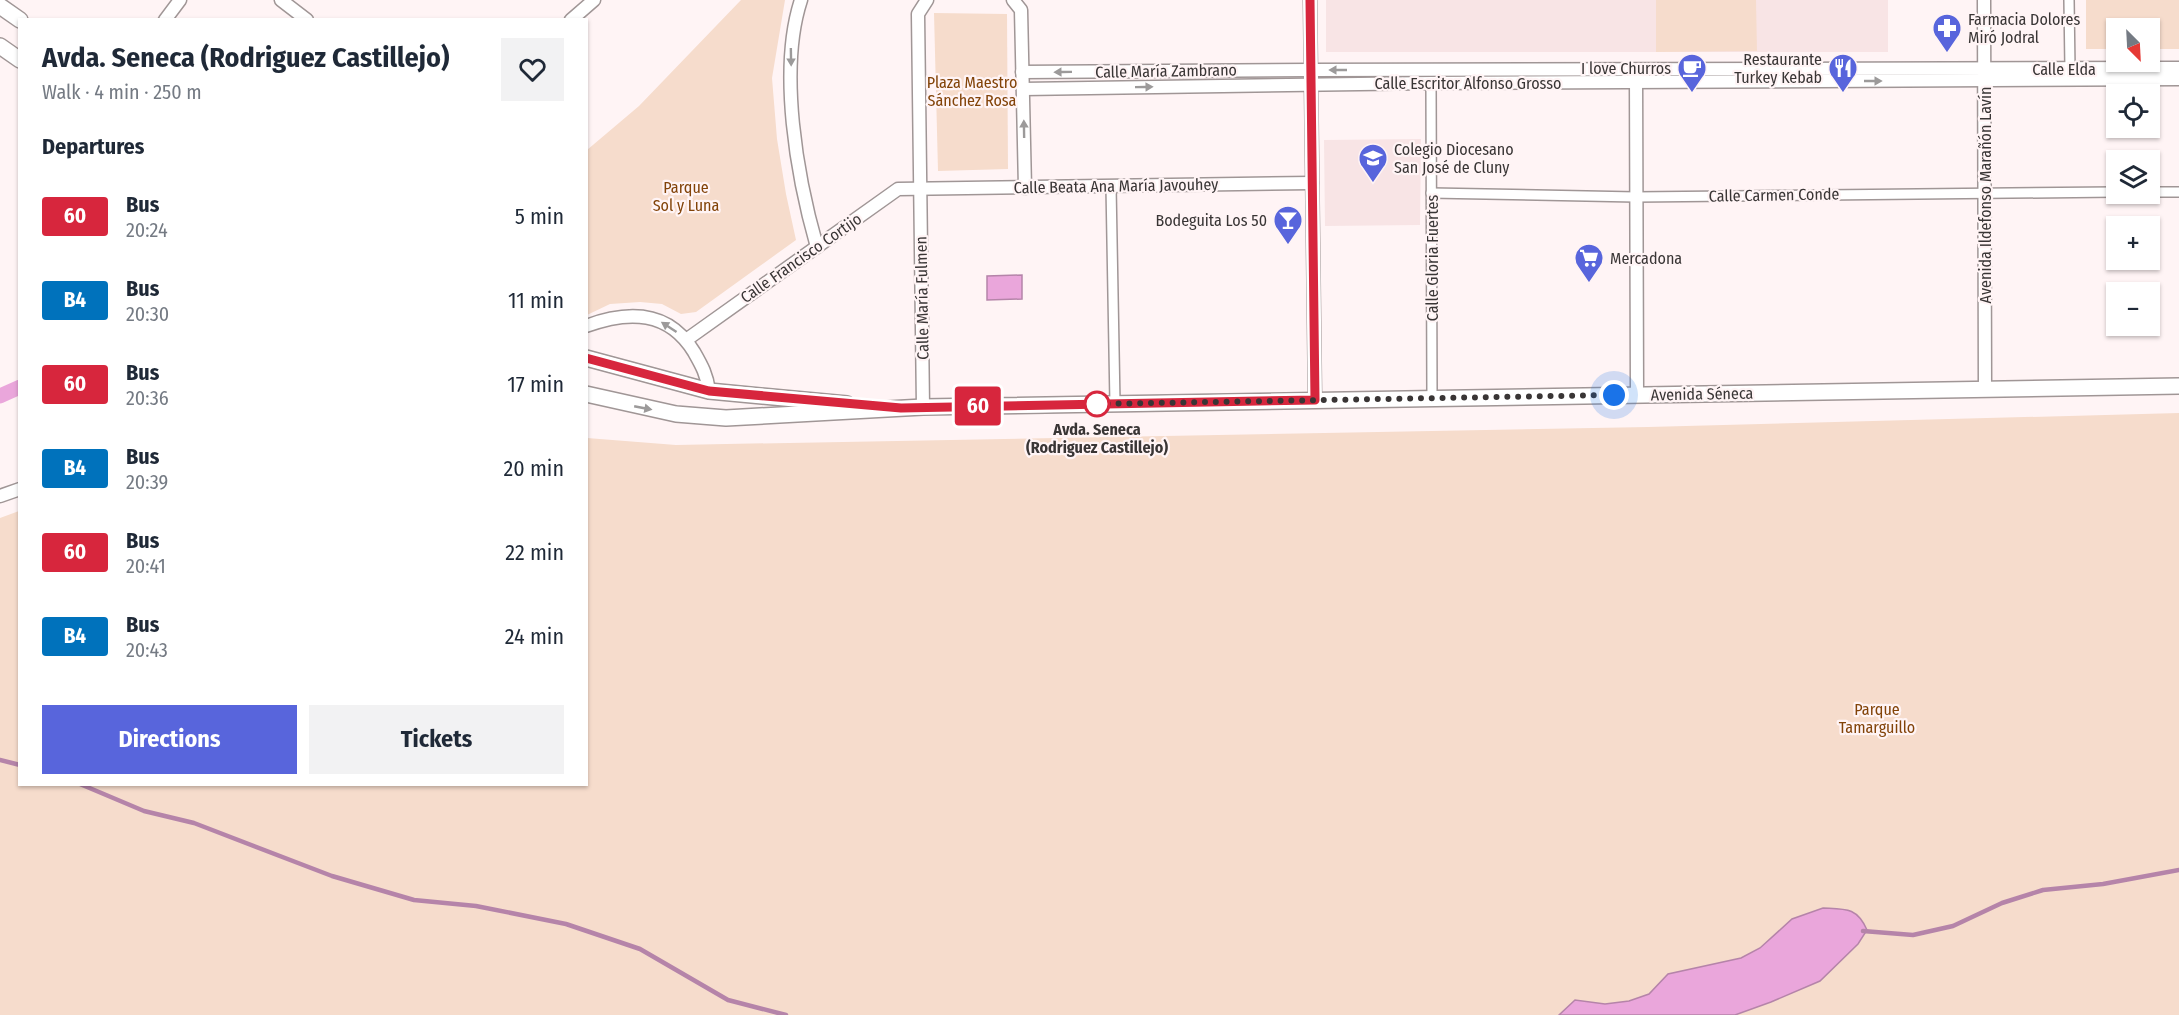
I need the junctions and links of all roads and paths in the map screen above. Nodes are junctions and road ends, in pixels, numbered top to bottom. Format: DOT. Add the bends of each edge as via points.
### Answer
graph roads {
  1 [pos="180,0"];
  2 [pos="281,0"];
  3 [pos="594,0"];
  4 [pos="801,0"];
  5 [pos="927,0"];
  6 [pos="1013,0"];
  7 [pos="1310,0"];
  8 [pos="1984,0"];
  9 [pos="2069,0"];
  10 [pos="0,6"];
  11 [pos="166,18"];
  12 [pos="304,18"];
  13 [pos="573,18"];
  14 [pos="18,19"];
  15 [pos="0,46"];
  16 [pos="18,59"];
  17 [pos="2179,68"];
  18 [pos="2070,69"];
  19 [pos="1310,70"];
  20 [pos="1022,72"];
  21 [pos="1985,74"];
  22 [pos="1636,76"];
  23 [pos="2179,80"];
  24 [pos="1431,83"];
  25 [pos="1310,85"];
  26 [pos="1023,89"];
  27 [pos="1312,183"];
  28 [pos="1111,186"];
  29 [pos="1025,188"];
  30 [pos="920,189"];
  31 [pos="2106,192"];
  32 [pos="2160,192"];
  33 [pos="2179,192"];
  34 [pos="1431,194"];
  35 [pos="1986,194"];
  36 [pos="1636,197"];
  37 [pos="817,247"];
  38 [pos="588,325"];
  39 [pos="686,340"];
  40 [pos="588,359"];
  41 [pos="2179,386"];
  42 [pos="1985,390"];
  43 [pos="709,391"];
  44 [pos="588,394"];
  45 [pos="1637,395"];
  46 [pos="1432,398"];
  47 [pos="1315,400"];
  48 [pos="1115,404"];
  49 [pos="923,407"];
  50 [pos="901,408"];
  51 [pos="18,490"];
  52 [pos="0,496"];
  1 -- 11 [label="street"];
  2 -- 12 [label="street"];
  3 -- 13 [label="street"];
  4 -- 37 [label="street, one-way" via="791,49 792,106 798,163"];
  5 -- 30 [label="street" via="918,14"];
  6 -- 20 [label="street" via="1021,10"];
  7 -- 19 [label="street"];
  8 -- 21 [label="street, Avenida Ildefonso Marañón Lavín"];
  9 -- 18 [label="street"];
  10 -- 14 [label="street"];
  15 -- 16 [label="street"];
  17 -- 18 [label="street, Calle Elda"];
  18 -- 21 [label="street, Calle Elda"];
  19 -- 20 [label="street, Calle María Zambrano, one-way"];
  22 -- 19 [label="street, Calle Escritor Alfonso Grosso, one-way"];
  19 -- 25 [label="street"];
  20 -- 26 [label="street"];
  21 -- 22 [label="street, Calle Escritor Alfonso Grosso"];
  21 -- 23 [label="street, Calle Elda"];
  21 -- 35 [label="street, Avenida Ildefonso Marañón Lavín"];
  22 -- 24 [label="street, Calle Escritor Alfonso Grosso"];
  22 -- 36 [label="street"];
  24 -- 25 [label="street, Calle Escritor Alfonso Grosso"];
  24 -- 34 [label="street, Calle Gloria Fuertes"];
  26 -- 25 [label="street, Calle María Zambrano, one-way"];
  25 -- 27 [label="street"];
  29 -- 26 [label="street, one-way"];
  27 -- 28 [label="street, Calle Beata Ana María Javouhey"];
  27 -- 47 [label="street"];
  28 -- 29 [label="street, Calle Beata Ana María Javouhey"];
  28 -- 48 [label="street"];
  29 -- 30 [label="street, Calle Beata Ana María Javouhey"];
  30 -- 37 [label="street, Calle Francisco Cortijo" via="898,189"];
  30 -- 49 [label="street, Calle María Fulmen"];
  31 -- 35 [label="street, Calle Carmen Conde"];
  32 -- 33 [label="street"];
  34 -- 36 [label="street, Calle Carmen Conde"];
  34 -- 46 [label="street, Calle Gloria Fuertes"];
  35 -- 36 [label="street, Calle Carmen Conde"];
  35 -- 42 [label="street, Avenida Ildefonso Marañón Lavín"];
  36 -- 45 [label="street"];
  37 -- 39 [label="street, Calle Francisco Cortijo"];
  39 -- 38 [label="street, one-way" via="666,323 639,316"];
  39 -- 43 [label="street" via="707,374"];
  40 -- 43 [label="street, Avenida Séneca"];
  41 -- 42 [label="street, Avenida Séneca"];
  42 -- 45 [label="street, Avenida Séneca"];
  43 -- 50 [label="street, Avenida Séneca"];
  44 -- 50 [label="street, Avenida Séneca, one-way" via="676,414 726,418"];
  45 -- 46 [label="street, Avenida Séneca"];
  46 -- 47 [label="street, Avenida Séneca"];
  47 -- 48 [label="street, Avenida Séneca"];
  48 -- 49 [label="street, Avenida Séneca"];
  49 -- 50 [label="street, Avenida Séneca"];
  51 -- 52 [label="street"];
}
